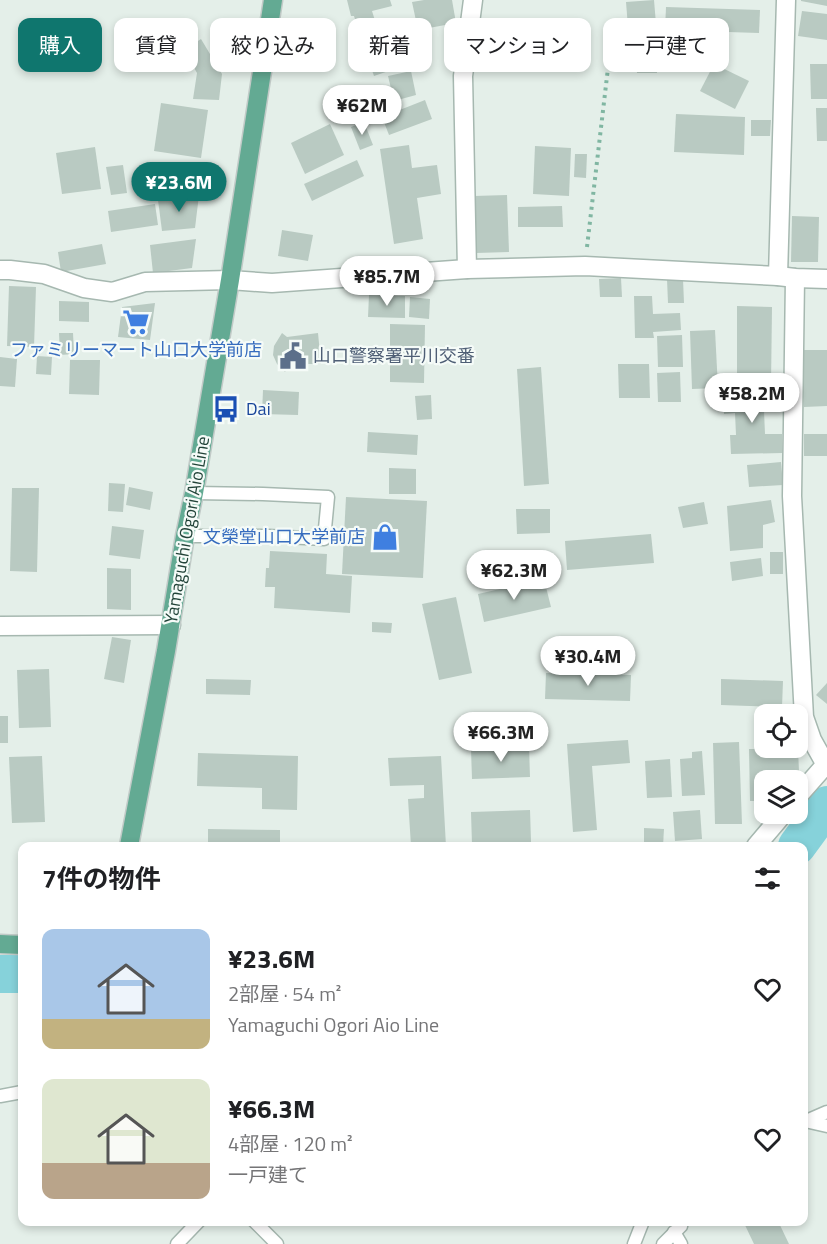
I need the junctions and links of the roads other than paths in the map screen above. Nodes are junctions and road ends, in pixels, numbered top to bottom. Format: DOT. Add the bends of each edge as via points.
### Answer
graph roads {
  1 [pos="273,0"];
  2 [pos="473,0"];
  3 [pos="786,0"];
  4 [pos="467,269"];
  5 [pos="0,270"];
  6 [pos="787,277"];
  7 [pos="827,279"];
  8 [pos="230,280"];
  9 [pos="194,493"];
  10 [pos="185,536"];
  11 [pos="171,625"];
  12 [pos="0,627"];
  13 [pos="826,764"];
  14 [pos="808,785"];
  15 [pos="775,824"];
  16 [pos="130,842"];
  17 [pos="759,842"];
  18 [pos="0,944"];
  19 [pos="18,945"];
  20 [pos="18,1093"];
  21 [pos="0,1096"];
  22 [pos="827,1112"];
  23 [pos="808,1121"];
  24 [pos="808,1123"];
  25 [pos="827,1126"];
  26 [pos="194,1226"];
  27 [pos="259,1226"];
  28 [pos="641,1226"];
  29 [pos="681,1226"];
  30 [pos="674,1232"];
  31 [pos="177,1244"];
  32 [pos="277,1244"];
  33 [pos="634,1244"];
  34 [pos="663,1244"];
  35 [pos="681,1244"];
  1 -- 8 [label="main road, Yamaguchi Ogori Aio Line"];
  2 -- 4 [label="street" via="464,76"];
  3 -- 6 [label="street"];
  4 -- 6 [label="street" via="585,266"];
  4 -- 8 [label="street" via="272,283"];
  5 -- 8 [label="street" via="44,274 84,288 112,292 145,282"];
  6 -- 7 [label="street"];
  6 -- 13 [label="street" via="792,496 804,717"];
  8 -- 9 [label="main road, Yamaguchi Ogori Aio Line"];
  9 -- 10 [label="main road, Yamaguchi Ogori Aio Line"];
  9 -- 10 [label="lane" via="328,497 324,540"];
  10 -- 11 [label="main road, Yamaguchi Ogori Aio Line"];
  11 -- 12 [label="street"];
  11 -- 16 [label="main road, Yamaguchi Ogori Aio Line"];
  13 -- 14 [label="street"];
  15 -- 17 [label="street"];
  18 -- 19 [label="main road"];
  20 -- 21 [label="lane"];
  22 -- 23 [label="lane"];
  24 -- 25 [label="lane"];
  26 -- 31 [label="lane"];
  27 -- 32 [label="lane"];
  28 -- 33 [label="lane"];
  29 -- 30 [label="lane"];
  30 -- 34 [label="lane"];
  30 -- 35 [label="lane"];
}
